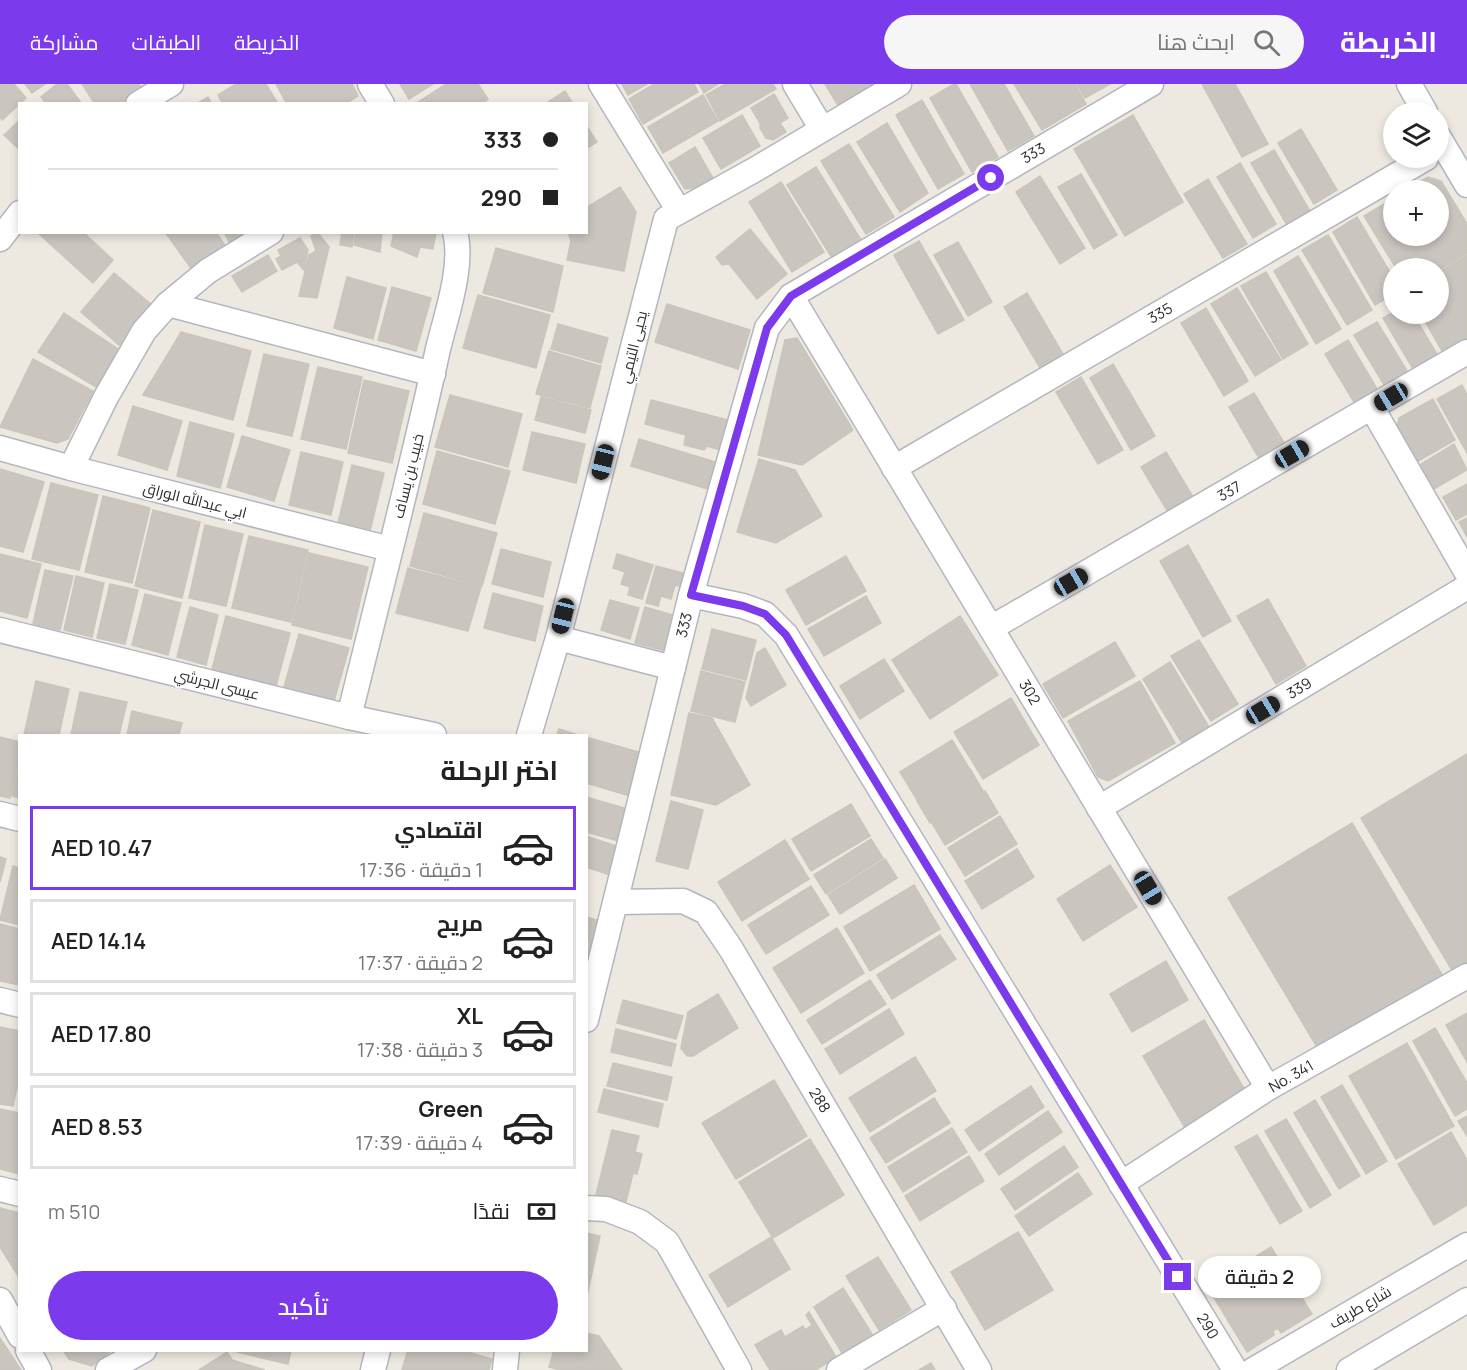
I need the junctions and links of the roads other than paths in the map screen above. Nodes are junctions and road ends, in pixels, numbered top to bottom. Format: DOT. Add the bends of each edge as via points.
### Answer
graph roads {
  1 [pos="171,84"];
  2 [pos="370,84"];
  3 [pos="601,84"];
  4 [pos="795,84"];
  5 [pos="899,84"];
  6 [pos="1151,84"];
  7 [pos="1409,84"];
  8 [pos="141,102"];
  9 [pos="381,102"];
  10 [pos="1419,102"];
  11 [pos="822,129"];
  12 [pos="1449,163"];
  13 [pos="1403,168"];
  14 [pos="1467,185"];
  15 [pos="679,211"];
  16 [pos="18,216"];
  17 [pos="268,234"];
  18 [pos="455,234"];
  19 [pos="0,239"];
  20 [pos="791,296"];
  21 [pos="168,304"];
  22 [pos="1467,352"];
  23 [pos="433,374"];
  24 [pos="1372,408"];
  25 [pos="0,448"];
  26 [pos="71,468"];
  27 [pos="894,468"];
  28 [pos="390,549"];
  29 [pos="1467,573"];
  30 [pos="1467,587"];
  31 [pos="691,595"];
  32 [pos="991,628"];
  33 [pos="0,630"];
  34 [pos="558,638"];
  35 [pos="673,668"];
  36 [pos="349,717"];
  37 [pos="428,734"];
  38 [pos="528,734"];
  39 [pos="1099,808"];
  40 [pos="0,814"];
  41 [pos="18,818"];
  42 [pos="616,902"];
  43 [pos="1467,976"];
  44 [pos="0,1000"];
  45 [pos="18,1004"];
  46 [pos="588,1012"];
  47 [pos="1268,1088"];
  48 [pos="1121,1184"];
  49 [pos="0,1190"];
  50 [pos="18,1194"];
  51 [pos="588,1208"];
  52 [pos="1467,1245"];
  53 [pos="0,1300"];
  54 [pos="1466,1303"];
  55 [pos="944,1308"];
  56 [pos="18,1332"];
  57 [pos="28,1352"];
  58 [pos="140,1352"];
  59 [pos="378,1352"];
  60 [pos="507,1352"];
  61 [pos="39,1370"];
  62 [pos="108,1370"];
  63 [pos="373,1370"];
  64 [pos="505,1370"];
  65 [pos="739,1370"];
  66 [pos="839,1370"];
  67 [pos="979,1370"];
  68 [pos="1235,1370"];
  69 [pos="1253,1370"];
  70 [pos="1348,1370"];
  1 -- 8 [label="street"];
  2 -- 9 [label="street"];
  3 -- 15 [label="street"];
  4 -- 11 [label="street"];
  5 -- 11 [label="street, يحيى التيمي"];
  6 -- 20 [label="street, 333"];
  7 -- 10 [label="street"];
  11 -- 15 [label="street, يحيى التيمي"];
  12 -- 14 [label="street"];
  13 -- 27 [label="street, 335"];
  15 -- 34 [label="street, يحيى التيمي" via="666,219"];
  16 -- 19 [label="street"];
  17 -- 21 [label="street" via="208,271"];
  18 -- 23 [label="street, خبيب بن يساف" via="457,259"];
  20 -- 27 [label="street, 302"];
  20 -- 31 [label="street, 333" via="767,328"];
  21 -- 23 [label="street"];
  21 -- 26 [label="street" via="144,332"];
  22 -- 24 [label="street, 337"];
  23 -- 28 [label="street, خبيب بن يساف"];
  24 -- 29 [label="street"];
  24 -- 32 [label="street, 337"];
  25 -- 26 [label="street, ابي عبدالله الوراق"];
  26 -- 28 [label="street, ابي عبدالله الوراق"];
  27 -- 32 [label="street, 302"];
  28 -- 36 [label="street, خبيب بن يساف"];
  30 -- 39 [label="street, 339"];
  31 -- 35 [label="street, 333"];
  31 -- 48 [label="street, 290" via="765,614 786,635"];
  32 -- 39 [label="street, 302"];
  33 -- 36 [label="street, عيسى الجرشي"];
  34 -- 35 [label="street"];
  34 -- 38 [label="street, يحيى التيمي"];
  35 -- 42 [label="street, 333"];
  36 -- 37 [label="street, عيسى الجرشي"];
  39 -- 47 [label="street, 302"];
  40 -- 41 [label="street"];
  42 -- 46 [label="street, 333"];
  42 -- 55 [label="street, 288" via="683,901 706,912"];
  43 -- 47 [label="street, No. 341"];
  44 -- 45 [label="street"];
  47 -- 48 [label="street, No. 341"];
  48 -- 68 [label="street, 290"];
  49 -- 50 [label="street"];
  51 -- 65 [label="street" via="606,1209 640,1222 667,1242"];
  52 -- 69 [label="street, شارع طريف"];
  53 -- 56 [label="street"];
  54 -- 70 [label="street"];
  55 -- 66 [label="street"];
  55 -- 67 [label="street, 288"];
  57 -- 61 [label="street"];
  58 -- 62 [label="street"];
  59 -- 63 [label="street"];
  60 -- 64 [label="street"];
}
